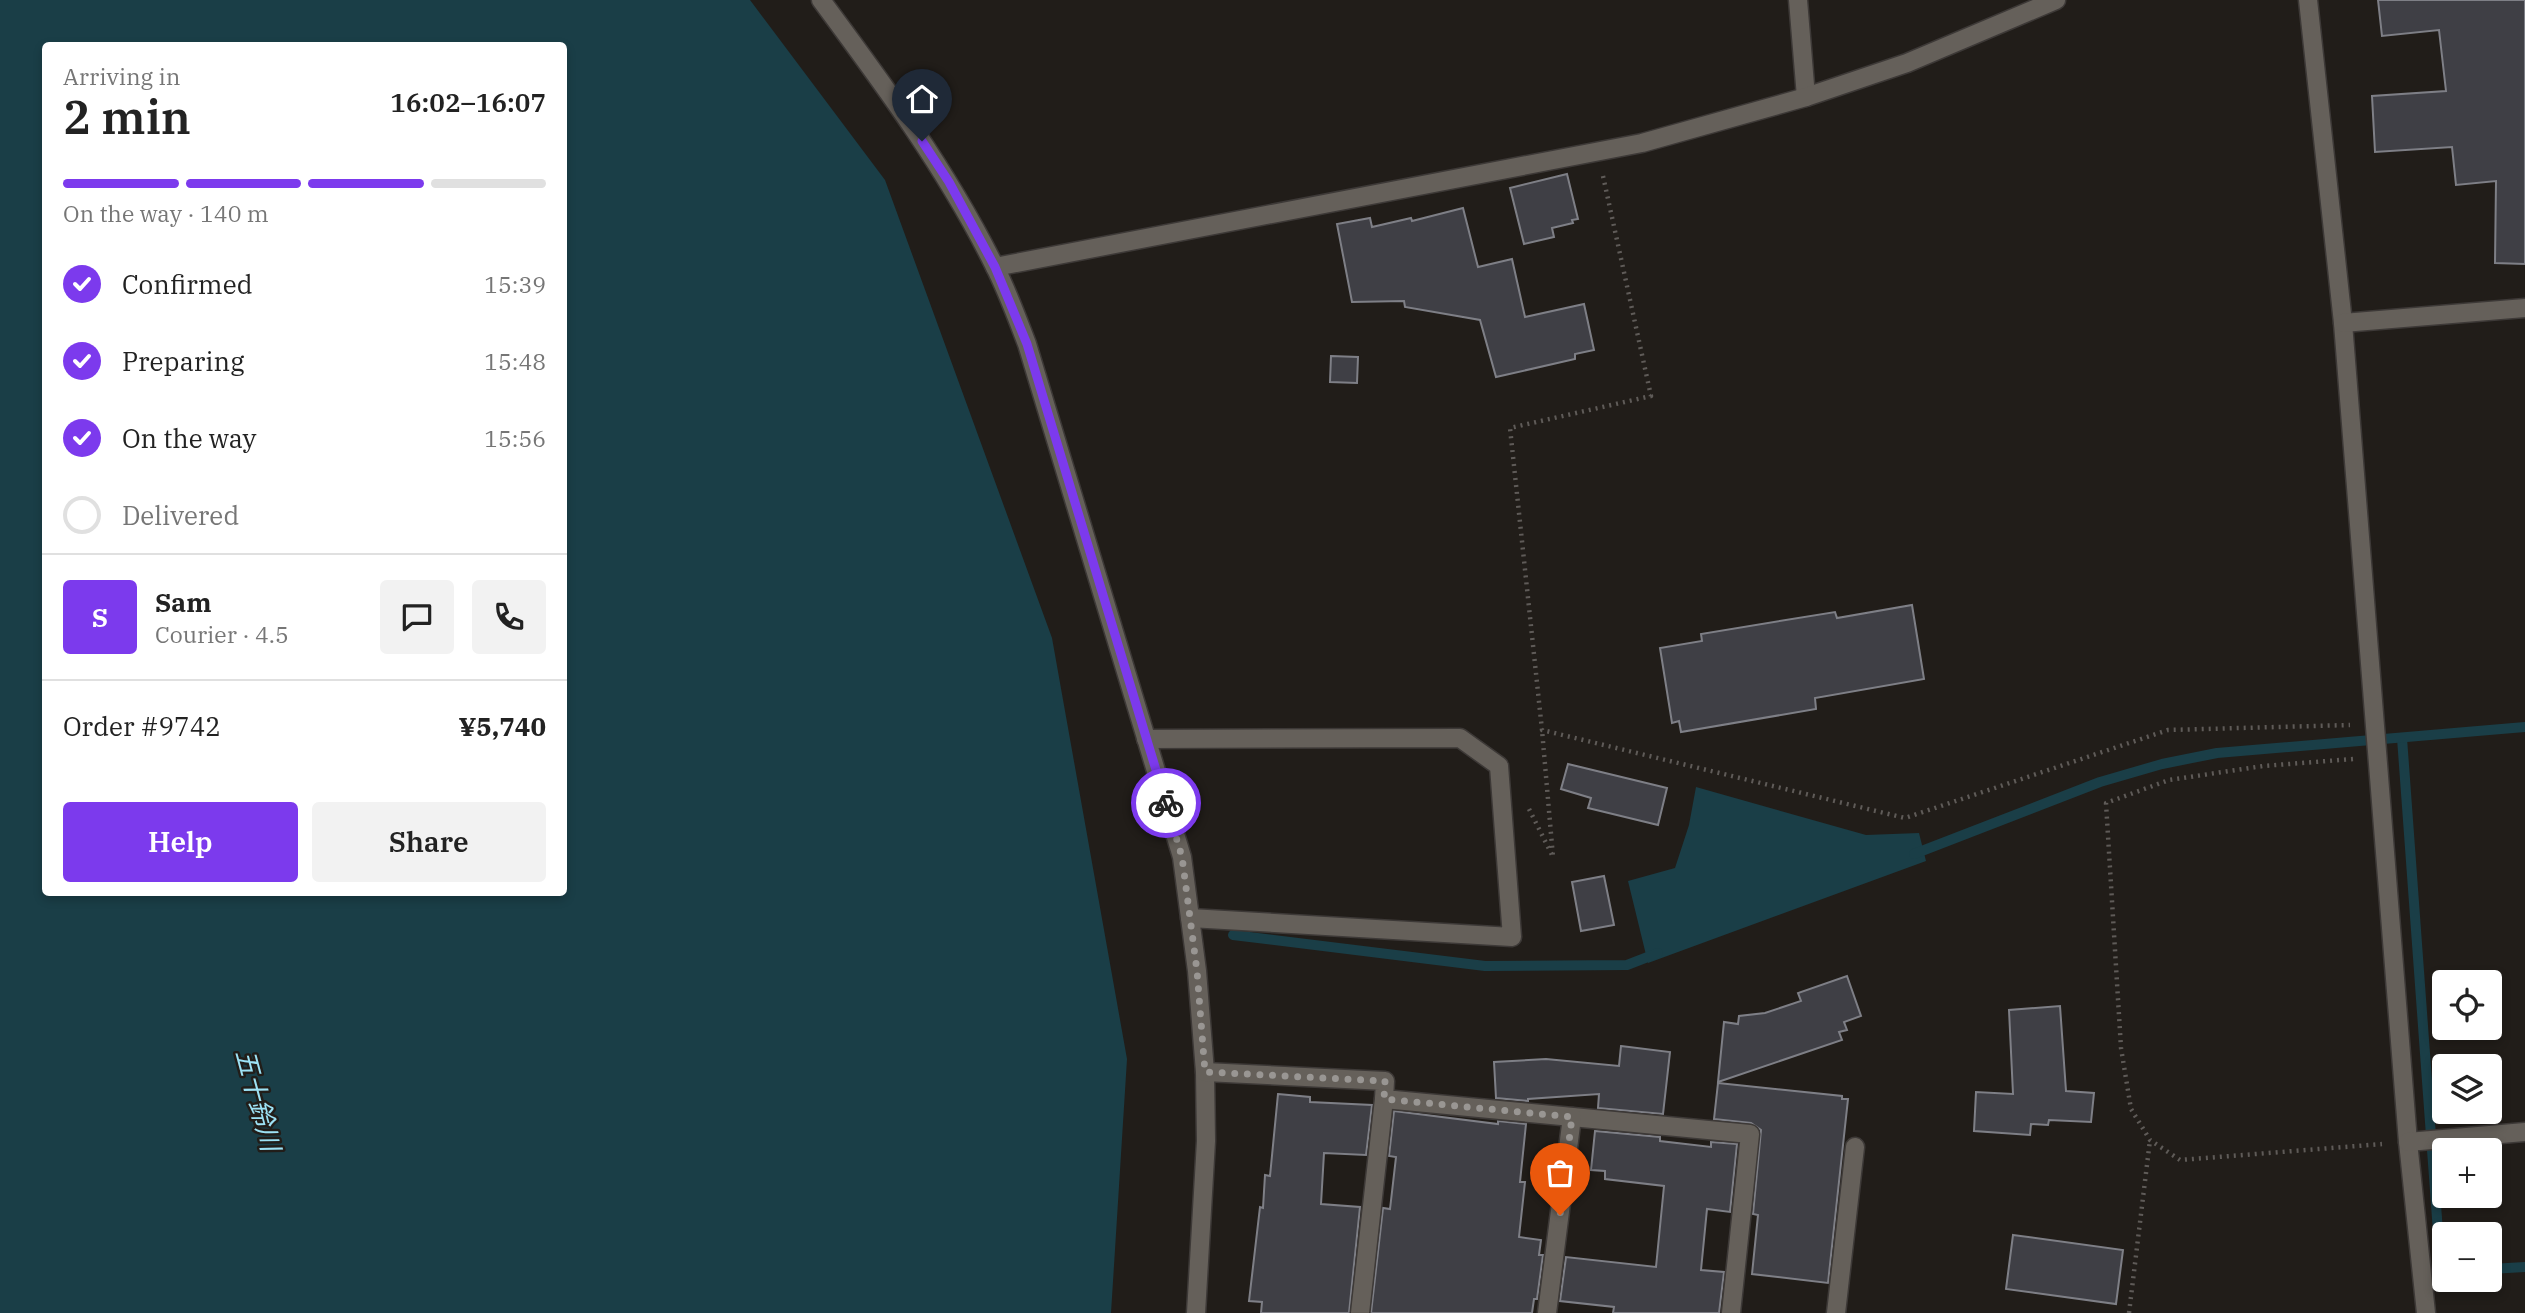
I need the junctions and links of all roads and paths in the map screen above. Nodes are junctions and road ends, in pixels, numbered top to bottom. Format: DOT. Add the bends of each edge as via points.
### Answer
graph roads {
  1 [pos="821,0"];
  2 [pos="1798,0"];
  3 [pos="2056,0"];
  4 [pos="2308,0"];
  5 [pos="1806,97"];
  6 [pos="1598,151"];
  7 [pos="995,267"];
  8 [pos="2525,308"];
  9 [pos="2343,323"];
  10 [pos="2374,724"];
  11 [pos="1542,730"];
  12 [pos="1146,739"];
  13 [pos="2377,756"];
  14 [pos="1528,807"];
  15 [pos="1190,918"];
  16 [pos="1205,1072"];
  17 [pos="1384,1099"];
  18 [pos="1572,1117"];
  19 [pos="2525,1132"];
  20 [pos="2150,1140"];
  21 [pos="2407,1142"];
  22 [pos="1855,1147"];
  23 [pos="1196,1313"];
  24 [pos="1360,1313"];
  25 [pos="1547,1313"];
  26 [pos="1731,1313"];
  27 [pos="1836,1313"];
  28 [pos="2129,1313"];
  29 [pos="2426,1313"];
  1 -- 7 [label="street" via="949,182"];
  2 -- 5 [label="street"];
  3 -- 5 [label="street" via="1907,63"];
  4 -- 9 [label="street"];
  5 -- 6 [label="street"];
  6 -- 7 [label="street"];
  6 -- 11 [label="path" via="1651,396 1510,428"];
  7 -- 12 [label="street" via="1027,344"];
  8 -- 9 [label="street"];
  9 -- 10 [label="street"];
  10 -- 11 [label="path" via="2168,730 1905,818"];
  10 -- 13 [label="street"];
  11 -- 14 [label="path" via="1553,857"];
  12 -- 15 [label="street" via="1182,857"];
  12 -- 15 [label="street" via="1460,738 1499,766 1511,937"];
  13 -- 20 [label="path" via="2168,780 2106,803 2121,1048 2131,1109"];
  13 -- 21 [label="street"];
  15 -- 16 [label="street"];
  16 -- 17 [label="street" via="1385,1081"];
  16 -- 23 [label="street" via="1206,1141"];
  17 -- 18 [label="street"];
  17 -- 24 [label="street"];
  18 -- 25 [label="street"];
  18 -- 26 [label="street" via="1750,1134"];
  19 -- 21 [label="street"];
  20 -- 21 [label="path" via="2180,1160"];
  20 -- 28 [label="path"];
  21 -- 29 [label="street"];
  22 -- 27 [label="street"];
}
